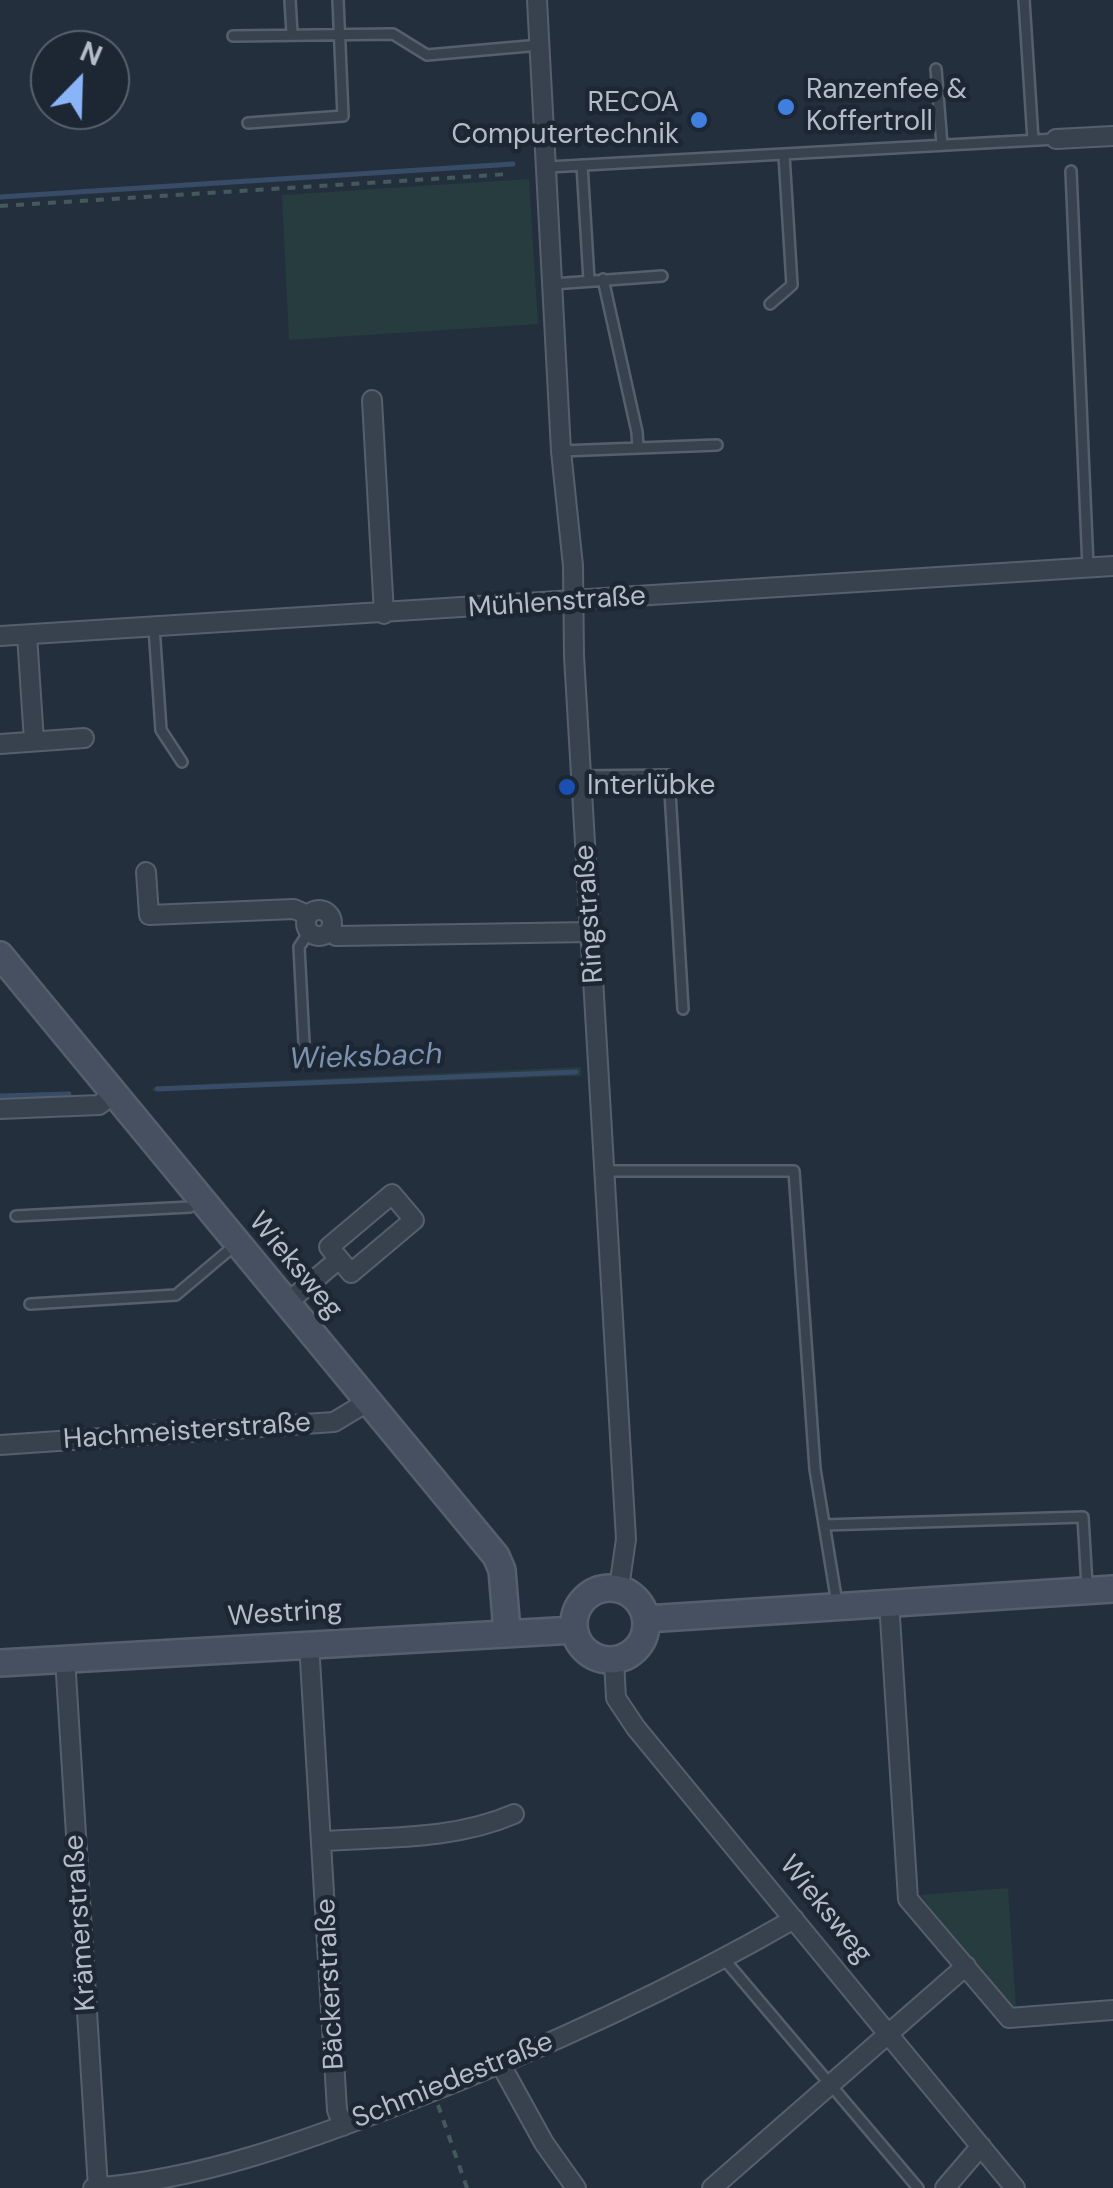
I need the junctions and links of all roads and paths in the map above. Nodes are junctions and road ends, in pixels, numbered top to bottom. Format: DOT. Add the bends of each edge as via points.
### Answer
graph roads {
  1 [pos="290,0"];
  2 [pos="338,0"];
  3 [pos="537,0"];
  4 [pos="1024,0"];
  5 [pos="340,32"];
  6 [pos="292,34"];
  7 [pos="233,36"];
  8 [pos="540,45"];
  9 [pos="936,69"];
  10 [pos="248,123"];
  11 [pos="1113,136"];
  12 [pos="1056,139"];
  13 [pos="1033,140"];
  14 [pos="942,145"];
  15 [pos="784,155"];
  16 [pos="582,165"];
  17 [pos="548,167"];
  18 [pos="1071,171"];
  19 [pos="509,174"];
  20 [pos="0,206"];
  21 [pos="662,276"];
  22 [pos="603,279"];
  23 [pos="589,280"];
  24 [pos="553,284"];
  25 [pos="770,304"];
  26 [pos="372,400"];
  27 [pos="717,445"];
  28 [pos="638,448"];
  29 [pos="560,452"];
  30 [pos="1113,566"];
  31 [pos="1088,567"];
  32 [pos="575,601"];
  33 [pos="384,614"];
  34 [pos="154,628"];
  35 [pos="28,635"];
  36 [pos="0,636"];
  37 [pos="84,738"];
  38 [pos="34,742"];
  39 [pos="0,744"];
  40 [pos="182,762"];
  41 [pos="582,776"];
  42 [pos="146,872"];
  43 [pos="309,923"];
  44 [pos="591,932"];
  45 [pos="0,956"];
  46 [pos="683,1009"];
  47 [pos="305,1062"];
  48 [pos="113,1094"];
  49 [pos="0,1109"];
  50 [pos="606,1170"];
  51 [pos="200,1200"];
  52 [pos="16,1216"];
  53 [pos="236,1244"];
  54 [pos="339,1259"];
  55 [pos="287,1303"];
  56 [pos="30,1304"];
  57 [pos="369,1401"];
  58 [pos="0,1445"];
  59 [pos="824,1525"];
  60 [pos="619,1588"];
  61 [pos="1100,1590"];
  62 [pos="889,1602"];
  63 [pos="838,1606"];
  64 [pos="646,1619"];
  65 [pos="574,1630"];
  66 [pos="506,1632"];
  67 [pos="309,1643"];
  68 [pos="65,1658"];
  69 [pos="614,1660"];
  70 [pos="0,1663"];
  71 [pos="514,1814"];
  72 [pos="323,1840"];
  73 [pos="794,1918"];
  74 [pos="724,1959"];
  75 [pos="966,1966"];
  76 [pos="1113,2010"];
  77 [pos="887,2033"];
  78 [pos="500,2065"];
  79 [pos="829,2085"];
  80 [pos="433,2092"];
  81 [pos="344,2126"];
  82 [pos="981,2146"];
  83 [pos="95,2188"];
  84 [pos="467,2188"];
  85 [pos="576,2188"];
  86 [pos="712,2188"];
  87 [pos="918,2188"];
  88 [pos="945,2188"];
  89 [pos="1015,2188"];
  1 -- 6 [label="lane"];
  2 -- 5 [label="lane"];
  3 -- 8 [label="street, Ringstraße"];
  4 -- 13 [label="lane"];
  5 -- 6 [label="lane"];
  5 -- 8 [label="lane" via="392,34 427,55"];
  5 -- 10 [label="lane" via="344,116"];
  6 -- 7 [label="lane"];
  8 -- 17 [label="street, Ringstraße"];
  9 -- 14 [label="lane"];
  11 -- 12 [label="street"];
  12 -- 13 [label="lane"];
  13 -- 14 [label="lane"];
  14 -- 15 [label="lane"];
  15 -- 16 [label="lane"];
  15 -- 25 [label="lane" via="792,285"];
  16 -- 17 [label="lane"];
  16 -- 23 [label="lane"];
  17 -- 24 [label="street, Ringstraße"];
  18 -- 31 [label="lane"];
  19 -- 20 [label="path"];
  21 -- 22 [label="lane"];
  22 -- 23 [label="lane"];
  22 -- 28 [label="lane"];
  23 -- 24 [label="lane"];
  24 -- 29 [label="street, Ringstraße"];
  26 -- 33 [label="street"];
  27 -- 28 [label="lane"];
  28 -- 29 [label="lane"];
  29 -- 32 [label="street, Ringstraße"];
  30 -- 31 [label="street, Mühlenstraße"];
  31 -- 32 [label="street, Mühlenstraße"];
  32 -- 33 [label="street, Mühlenstraße"];
  32 -- 41 [label="street, Ringstraße"];
  33 -- 34 [label="street, Mühlenstraße"];
  34 -- 35 [label="street, Mühlenstraße"];
  34 -- 40 [label="lane" via="161,730"];
  35 -- 36 [label="street, Mühlenstraße"];
  35 -- 38 [label="street"];
  37 -- 38 [label="street"];
  38 -- 39 [label="street"];
  41 -- 44 [label="street, Ringstraße"];
  41 -- 46 [label="lane" via="669,775"];
  42 -- 43 [label="street" via="149,915 294,908"];
  43 -- 44 [label="street" via="320,936"];
  43 -- 47 [label="lane" via="299,947"];
  44 -- 50 [label="street, Ringstraße"];
  45 -- 48 [label="main road, Wieksweg"];
  48 -- 49 [label="street" via="99,1105"];
  48 -- 51 [label="main road, Wieksweg"];
  50 -- 59 [label="lane" via="794,1171"];
  50 -- 60 [label="street, Ringstraße" via="626,1540"];
  51 -- 52 [label="lane" via="190,1207"];
  51 -- 53 [label="main road, Wieksweg"];
  53 -- 55 [label="main road, Wieksweg"];
  53 -- 56 [label="lane" via="176,1295"];
  54 -- 54 [label="street" via="329,1247 392,1194 414,1220 351,1273"];
  54 -- 55 [label="street"];
  55 -- 57 [label="main road, Wieksweg"];
  57 -- 58 [label="street, Hachmeisterstraße" via="334,1422"];
  57 -- 66 [label="main road, Wieksweg" via="496,1556"];
  59 -- 61 [label="lane" via="1083,1518"];
  59 -- 63 [label="lane"];
  60 -- 64 [label="main road" via="632,1594"];
  60 -- 65 [label="main road" via="591,1592 580,1602"];
  61 -- 62 [label="main road"];
  62 -- 63 [label="main road"];
  62 -- 75 [label="street" via="908,1899"];
  63 -- 64 [label="main road"];
  64 -- 69 [label="main road" via="638,1647"];
  65 -- 66 [label="main road, Westring"];
  65 -- 69 [label="main road" via="587,1652"];
  66 -- 67 [label="main road, Westring"];
  67 -- 68 [label="main road, Westring"];
  67 -- 72 [label="street, Bäckerstraße"];
  68 -- 70 [label="main road, Westring"];
  68 -- 83 [label="street, Krämerstraße"];
  69 -- 73 [label="street, Wieksweg" via="616,1698 636,1728"];
  71 -- 72 [label="street" via="457,1833"];
  72 -- 81 [label="street, Bäckerstraße"];
  73 -- 74 [label="street, Schmiedestraße"];
  73 -- 77 [label="street, Wieksweg"];
  74 -- 78 [label="street, Schmiedestraße"];
  74 -- 79 [label="lane"];
  75 -- 76 [label="street" via="1009,2018"];
  75 -- 77 [label="street"];
  77 -- 79 [label="street"];
  77 -- 82 [label="street, Wieksweg"];
  78 -- 80 [label="street, Schmiedestraße"];
  78 -- 85 [label="street"];
  79 -- 86 [label="street"];
  79 -- 87 [label="lane"];
  80 -- 81 [label="street, Schmiedestraße"];
  80 -- 84 [label="path"];
  81 -- 83 [label="street, Schmiedestraße" via="230,2164"];
  82 -- 88 [label="street"];
  82 -- 89 [label="street, Wieksweg"];
}
